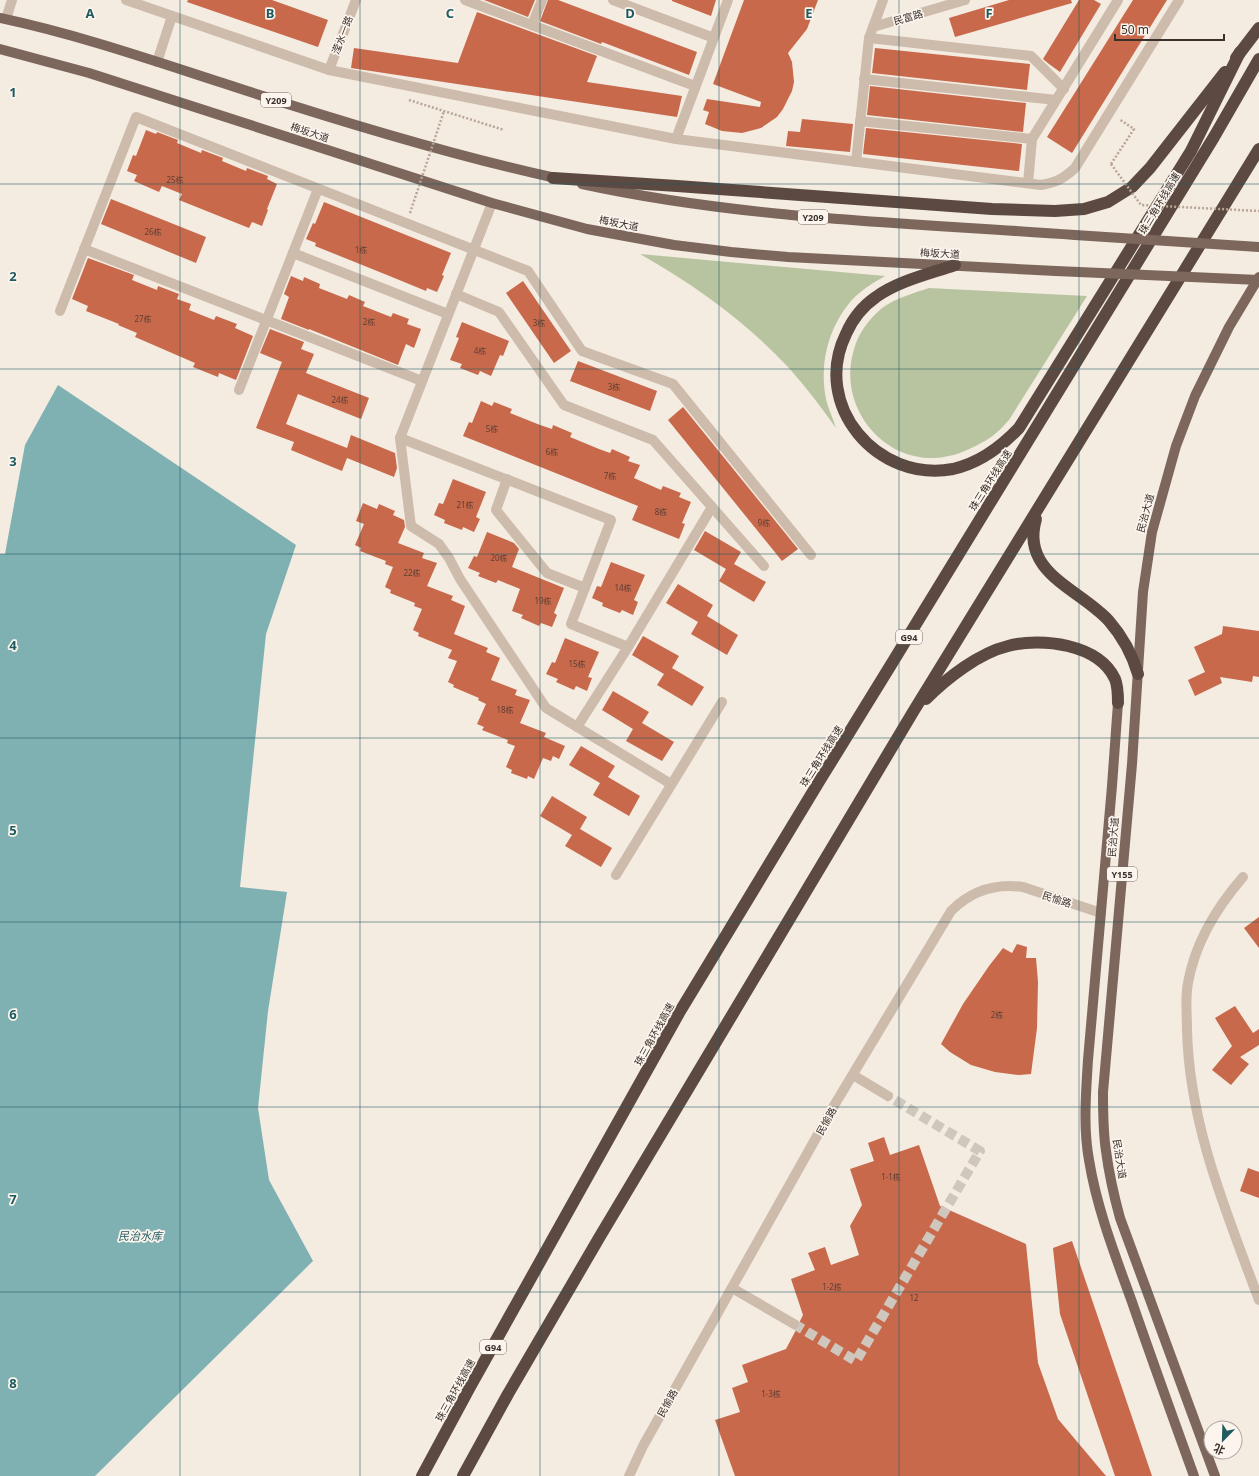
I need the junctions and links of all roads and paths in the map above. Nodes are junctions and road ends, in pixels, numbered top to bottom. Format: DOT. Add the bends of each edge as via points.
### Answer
graph roads {
  1 [pos="12,0"];
  2 [pos="126,0"];
  3 [pos="356,0"];
  4 [pos="465,0"];
  5 [pos="542,0"];
  6 [pos="613,0"];
  7 [pos="728,0"];
  8 [pos="883,0"];
  9 [pos="966,0"];
  10 [pos="1118,0"];
  11 [pos="1179,0"];
  12 [pos="172,16"];
  13 [pos="3,18"];
  14 [pos="532,25"];
  15 [pos="873,27"];
  16 [pos="1259,28"];
  17 [pos="714,38"];
  18 [pos="869,38"];
  19 [pos="0,49"];
  20 [pos="1240,52"];
  21 [pos="1259,59"];
  22 [pos="157,62"];
  23 [pos="329,70"];
  24 [pos="864,79"];
  25 [pos="696,86"];
  26 [pos="1064,89"];
  27 [pos="409,100"];
  28 [pos="1056,100"];
  29 [pos="444,111"];
  30 [pos="1109,112"];
  31 [pos="860,121"];
  32 [pos="504,130"];
  33 [pos="676,139"];
  34 [pos="1032,139"];
  35 [pos="1259,150"];
  36 [pos="856,162"];
  37 [pos="553,178"];
  38 [pos="1028,183"];
  39 [pos="318,189"];
  40 [pos="492,203"];
  41 [pos="1259,211"];
  42 [pos="410,213"];
  43 [pos="1259,247"];
  44 [pos="84,249"];
  45 [pos="473,250"];
  46 [pos="293,253"];
  47 [pos="955,265"];
  48 [pos="1259,276"];
  49 [pos="1259,280"];
  50 [pos="456,294"];
  51 [pos="60,311"];
  52 [pos="448,314"];
  53 [pos="266,320"];
  54 [pos="422,381"];
  55 [pos="239,390"];
  56 [pos="400,438"];
  57 [pos="506,479"];
  58 [pos="712,507"];
  59 [pos="1040,507"];
  60 [pos="811,555"];
  61 [pos="764,566"];
  62 [pos="585,588"];
  63 [pos="628,647"];
  64 [pos="1138,674"];
  65 [pos="722,702"];
  66 [pos="1118,703"];
  67 [pos="913,712"];
  68 [pos="577,727"];
  69 [pos="671,784"];
  70 [pos="616,875"];
  71 [pos="1243,877"];
  72 [pos="1101,913"];
  73 [pos="853,1075"];
  74 [pos="888,1096"];
  75 [pos="732,1288"];
  76 [pos="1259,1300"];
  77 [pos="794,1324"];
  78 [pos="422,1476"];
  79 [pos="463,1476"];
  80 [pos="629,1476"];
  81 [pos="1194,1476"];
  82 [pos="1215,1476"];
  1 -- 13 [label="street"];
  2 -- 12 [label="street"];
  3 -- 23 [label="street, 滢水一路"];
  4 -- 14 [label="street"];
  5 -- 14 [label="street"];
  6 -- 17 [label="street"];
  7 -- 17 [label="street"];
  8 -- 15 [label="street"];
  9 -- 15 [label="street, 民富路"];
  10 -- 26 [label="street"];
  11 -- 30 [label="street"];
  12 -- 22 [label="street"];
  12 -- 23 [label="street"];
  13 -- 22 [label="main road, 梅坂大道 / Y209" via="99,43"];
  14 -- 25 [label="street"];
  15 -- 18 [label="street"];
  16 -- 20 [label="highway"];
  17 -- 25 [label="street"];
  18 -- 24 [label="street"];
  18 -- 26 [label="street" via="1031,56"];
  19 -- 40 [label="main road, 梅坂大道" via="89,73"];
  20 -- 37 [label="highway" via="1150,168 1132,187 1108,202 1084,209 992,209"];
  20 -- 47 [label="highway" via="1191,151 1019,428 990,454 972,463 935,471 916,469 881,456 854,430 839,396 836,378 838,359 842,341 850,324 875,297 891,288"];
  21 -- 78 [label="highway, 珠三角环线高速 / G94" via="679,1013"];
  22 -- 37 [label="main road, 梅坂大道 / Y209" via="465,157"];
  23 -- 33 [label="street"];
  24 -- 28 [label="street"];
  24 -- 31 [label="street"];
  25 -- 33 [label="street"];
  26 -- 28 [label="street"];
  27 -- 29 [label="path"];
  28 -- 34 [label="street"];
  29 -- 32 [label="path"];
  29 -- 42 [label="path, bridge"];
  30 -- 38 [label="street" via="1075,168 1066,177 1054,183"];
  30 -- 41 [label="path, bridge" via="1134,129 1111,164 1141,205"];
  31 -- 34 [label="street"];
  31 -- 36 [label="street"];
  33 -- 36 [label="street"];
  34 -- 38 [label="street"];
  35 -- 59 [label="highway"];
  36 -- 38 [label="street"];
  37 -- 43 [label="main road, 梅坂大道 / Y209, bridge" via="698,205 778,214"];
  39 -- 44 [label="street" via="136,117"];
  39 -- 45 [label="street"];
  39 -- 46 [label="street"];
  40 -- 45 [label="street"];
  40 -- 47 [label="main road, 梅坂大道" via="587,229 674,245 788,257"];
  44 -- 51 [label="street"];
  44 -- 53 [label="street"];
  45 -- 50 [label="street"];
  45 -- 60 [label="street" via="528,271 582,350 672,384"];
  46 -- 52 [label="street"];
  46 -- 53 [label="street"];
  47 -- 49 [label="main road, 梅坂大道, bridge"];
  48 -- 64 [label="main road, 民治大道 / Y155" via="1229,327 1195,396 1176,446 1152,532 1146,567"];
  50 -- 52 [label="street"];
  50 -- 58 [label="street" via="499,312 564,405 652,440"];
  52 -- 54 [label="street"];
  53 -- 54 [label="street"];
  53 -- 55 [label="street"];
  54 -- 56 [label="street"];
  56 -- 57 [label="street"];
  56 -- 68 [label="street" via="411,526 439,544 546,708"];
  57 -- 62 [label="street" via="496,510 546,572"];
  57 -- 62 [label="street" via="612,520"];
  58 -- 61 [label="street"];
  58 -- 63 [label="street"];
  59 -- 64 [label="highway" via="1032,536 1035,554 1046,570 1108,620 1124,640"];
  59 -- 67 [label="highway"];
  62 -- 63 [label="street" via="571,624"];
  63 -- 68 [label="street"];
  64 -- 82 [label="main road, 民治大道 / Y155" via="1105,1063 1103,1122 1114,1197 1128,1243"];
  65 -- 69 [label="street"];
  66 -- 67 [label="highway" via="1115,680 1109,669 1099,660 1069,646 1048,642 1008,646 984,656 952,677"];
  66 -- 72 [label="main road, 民治大道 / Y155"];
  67 -- 79 [label="highway" via="598,1238"];
  68 -- 69 [label="street"];
  69 -- 70 [label="street"];
  71 -- 76 [label="street" via="1230,892 1208,927 1193,964 1188,984 1187,1042 1194,1099 1207,1155"];
  72 -- 73 [label="street, 民愉路" via="1022,887 989,888 968,896 945,920"];
  72 -- 81 [label="main road, 民治大道 / Y155" via="1086,1094 1088,1158 1113,1248"];
  73 -- 74 [label="street"];
  73 -- 75 [label="street, 民愉路"];
  75 -- 77 [label="street"];
  75 -- 80 [label="street, 民愉路" via="643,1446"];
}
